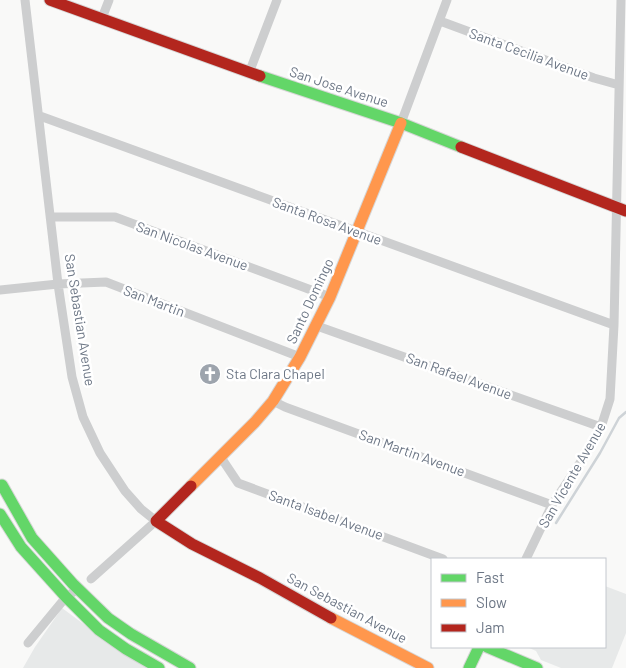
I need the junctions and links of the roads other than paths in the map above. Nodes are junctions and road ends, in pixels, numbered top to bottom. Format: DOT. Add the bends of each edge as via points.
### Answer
graph roads {
  1 [pos="25,0"];
  2 [pos="50,0"];
  3 [pos="109,0"];
  4 [pos="277,0"];
  5 [pos="447,0"];
  6 [pos="621,0"];
  7 [pos="102,18"];
  8 [pos="440,21"];
  9 [pos="249,73"];
  10 [pos="619,85"];
  11 [pos="40,116"];
  12 [pos="401,123"];
  13 [pos="621,209"];
  14 [pos="51,217"];
  15 [pos="358,232"];
  16 [pos="58,284"];
  17 [pos="0,290"];
  18 [pos="330,297"];
  19 [pos="614,325"];
  20 [pos="317,326"];
  21 [pos="300,357"];
  22 [pos="273,401"];
  23 [pos="601,427"];
  24 [pos="220,456"];
  25 [pos="1,485"];
  26 [pos="552,505"];
  27 [pos="0,514"];
  28 [pos="156,521"];
  29 [pos="440,558"];
  30 [pos="526,558"];
  31 [pos="92,579"];
  32 [pos="78,589"];
  33 [pos="66,597"];
  34 [pos="28,644"];
  35 [pos="479,648"];
  36 [pos="489,648"];
  37 [pos="159,668"];
  38 [pos="190,668"];
  39 [pos="428,668"];
  40 [pos="469,668"];
  41 [pos="537,668"];
  1 -- 11 [label="street, San Sebastian Avenue"];
  2 -- 7 [label="street, San Jose Avenue"];
  3 -- 7 [label="street"];
  4 -- 9 [label="street"];
  5 -- 8 [label="street, Santo Domingo"];
  6 -- 10 [label="street, San Vicente Avenue"];
  7 -- 9 [label="street, San Jose Avenue"];
  8 -- 10 [label="street, Santa Cecilia Avenue"];
  8 -- 12 [label="street, Santo Domingo"];
  9 -- 12 [label="street, San Jose Avenue"];
  10 -- 13 [label="street, San Vicente Avenue"];
  11 -- 14 [label="street, San Sebastian Avenue"];
  11 -- 15 [label="street, Santa Rosa Avenue"];
  12 -- 13 [label="street, San Jose Avenue"];
  12 -- 15 [label="street, Santo Domingo"];
  13 -- 19 [label="street, San Vicente Avenue"];
  14 -- 16 [label="street, San Sebastian Avenue"];
  14 -- 18 [label="street, San Nicolas Avenue" via="115,217"];
  15 -- 18 [label="street, Santo Domingo"];
  15 -- 19 [label="street, Santa Rosa Avenue"];
  16 -- 17 [label="street, San Martin"];
  16 -- 21 [label="street, San Martin" via="106,282"];
  16 -- 28 [label="street, San Sebastian Avenue" via="70,365 82,417 100,453 125,491"];
  18 -- 20 [label="street, Santo Domingo"];
  19 -- 23 [label="street, San Vicente Avenue" via="610,399"];
  20 -- 21 [label="street, Santo Domingo"];
  20 -- 23 [label="street, San Rafael Avenue"];
  21 -- 22 [label="street, Santo Domingo"];
  22 -- 24 [label="street, Santo Domingo"];
  22 -- 26 [label="street, San Martin Avenue"];
  23 -- 26 [label="street, San Vicente Avenue"];
  24 -- 28 [label="street, Santo Domingo"];
  24 -- 29 [label="street, Santa Isabel Avenue" via="238,483"];
  25 -- 32 [label="street" via="32,538"];
  26 -- 30 [label="street, San Vicente Avenue"];
  27 -- 33 [label="street" via="21,547"];
  28 -- 31 [label="street, Santo Domingo"];
  28 -- 39 [label="street, San Sebastian Avenue" via="192,544"];
  32 -- 33 [label="street"];
  32 -- 38 [label="street" via="108,618"];
  33 -- 34 [label="street"];
  33 -- 37 [label="street" via="99,630"];
  35 -- 40 [label="street"];
  36 -- 41 [label="street"];
}
